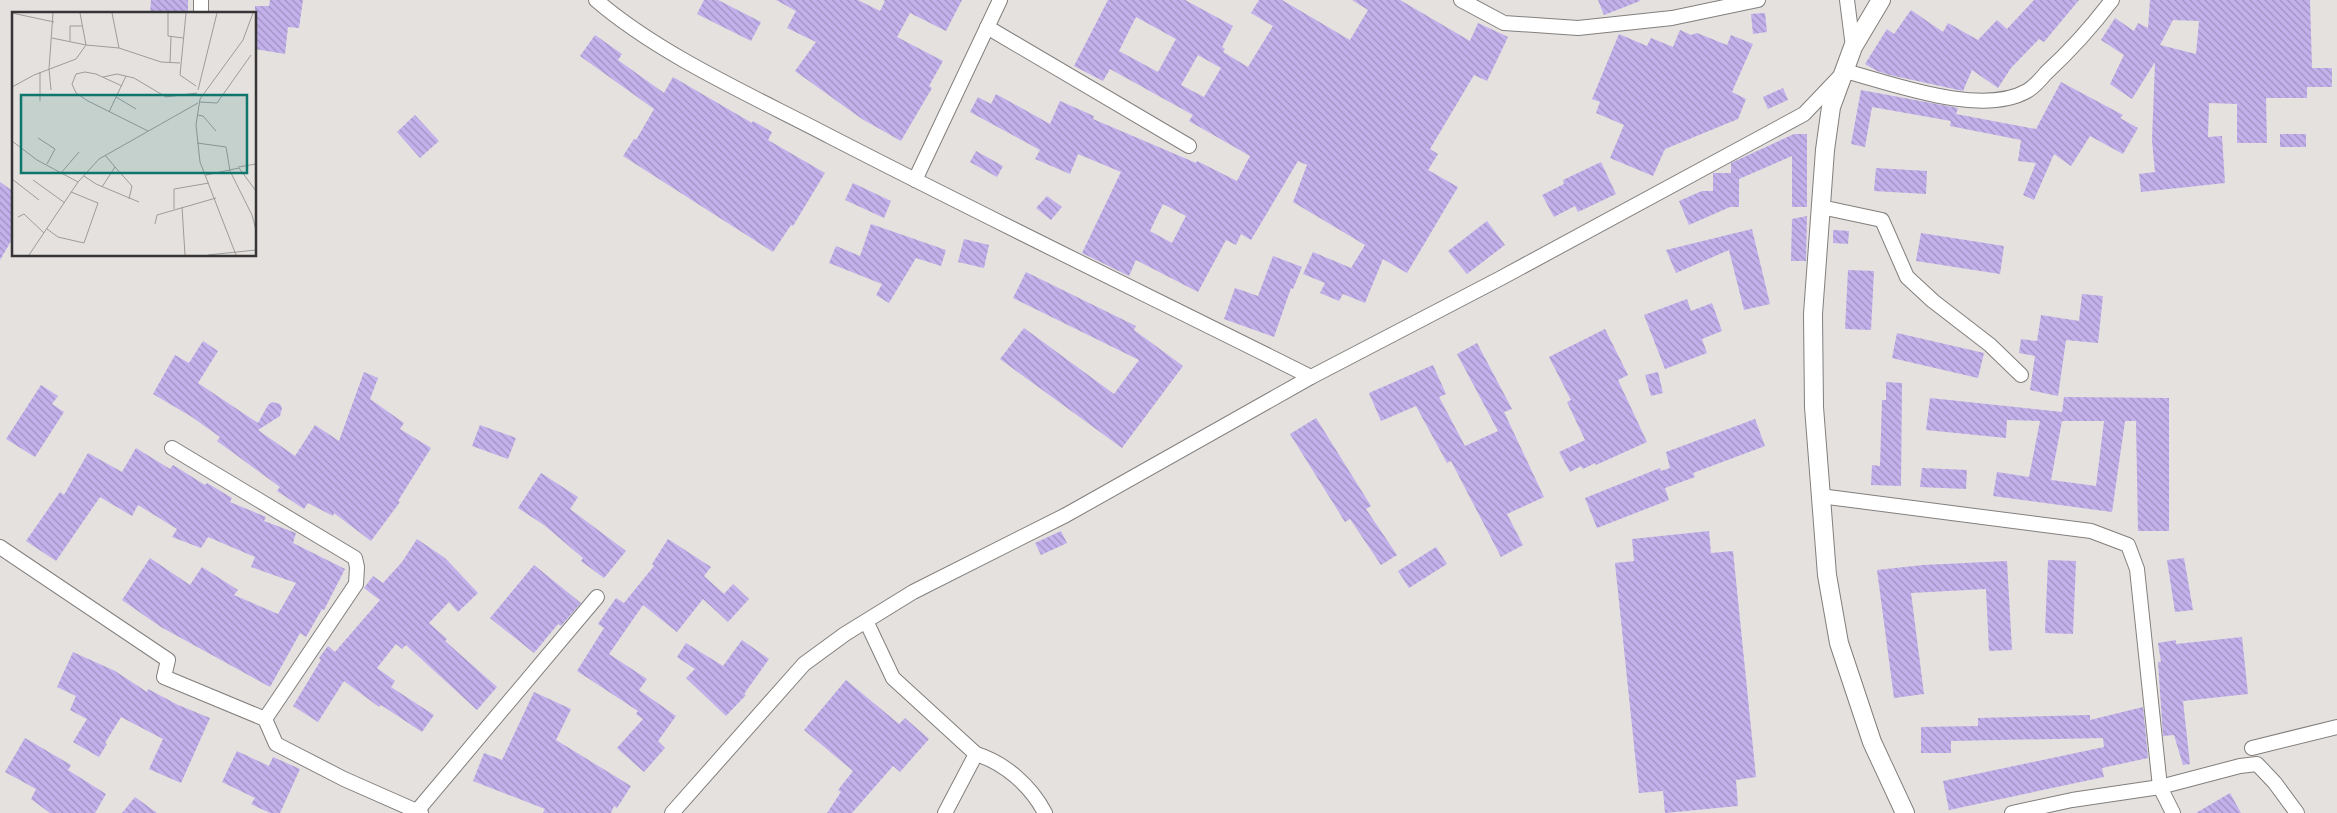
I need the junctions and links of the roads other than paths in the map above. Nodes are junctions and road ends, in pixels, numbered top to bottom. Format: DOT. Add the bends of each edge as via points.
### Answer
graph roads {
  1 [pos="596,0"];
  2 [pos="1000,0"];
  3 [pos="1461,0"];
  4 [pos="1758,0"];
  5 [pos="1847,0"];
  6 [pos="1881,0"];
  7 [pos="2112,0"];
  8 [pos="987,26"];
  9 [pos="1853,47"];
  10 [pos="1845,71"];
  11 [pos="1189,146"];
  12 [pos="914,180"];
  13 [pos="1821,207"];
  14 [pos="2021,375"];
  15 [pos="1311,377"];
  16 [pos="172,448"];
  17 [pos="1820,496"];
  18 [pos="0,547"];
  19 [pos="597,597"];
  20 [pos="867,623"];
  21 [pos="265,719"];
  22 [pos="2337,727"];
  23 [pos="2252,748"];
  24 [pos="976,754"];
  25 [pos="2160,787"];
  26 [pos="419,812"];
  27 [pos="672,813"];
  28 [pos="945,813"];
  29 [pos="1045,813"];
  30 [pos="1905,813"];
  31 [pos="2012,813"];
  32 [pos="2173,813"];
  33 [pos="2296,813"];
  1 -- 12 [label="street" via="613,15 690,64"];
  2 -- 8 [label="street"];
  3 -- 4 [label="street" via="1504,23 1578,28 1672,18"];
  5 -- 9 [label="street"];
  6 -- 9 [label="street"];
  7 -- 10 [label="street" via="2080,41 2037,82 2027,91 2005,98 1962,101"];
  8 -- 11 [label="street"];
  8 -- 12 [label="street"];
  9 -- 10 [label="street"];
  10 -- 13 [label="street" via="1831,108"];
  10 -- 15 [label="street" via="1804,114"];
  12 -- 15 [label="street"];
  13 -- 14 [label="street" via="1882,220 1907,277 1990,345"];
  13 -- 17 [label="street" via="1813,314 1814,407"];
  15 -- 20 [label="street" via="1066,515 913,592"];
  16 -- 21 [label="street" via="354,558 356,584"];
  17 -- 25 [label="street" via="2091,531 2128,545 2137,569"];
  17 -- 30 [label="street" via="1827,575 1840,642 1872,742"];
  18 -- 21 [label="street" via="168,660 164,677"];
  19 -- 26 [label="street"];
  20 -- 24 [label="street" via="893,678"];
  20 -- 27 [label="street" via="845,634 804,664"];
  21 -- 26 [label="street" via="276,744"];
  22 -- 23 [label="street"];
  24 -- 28 [label="street"];
  24 -- 29 [label="street" via="1003,766 1036,797"];
  25 -- 31 [label="street"];
  25 -- 32 [label="street"];
  25 -- 33 [label="street" via="2257,764"];
}
